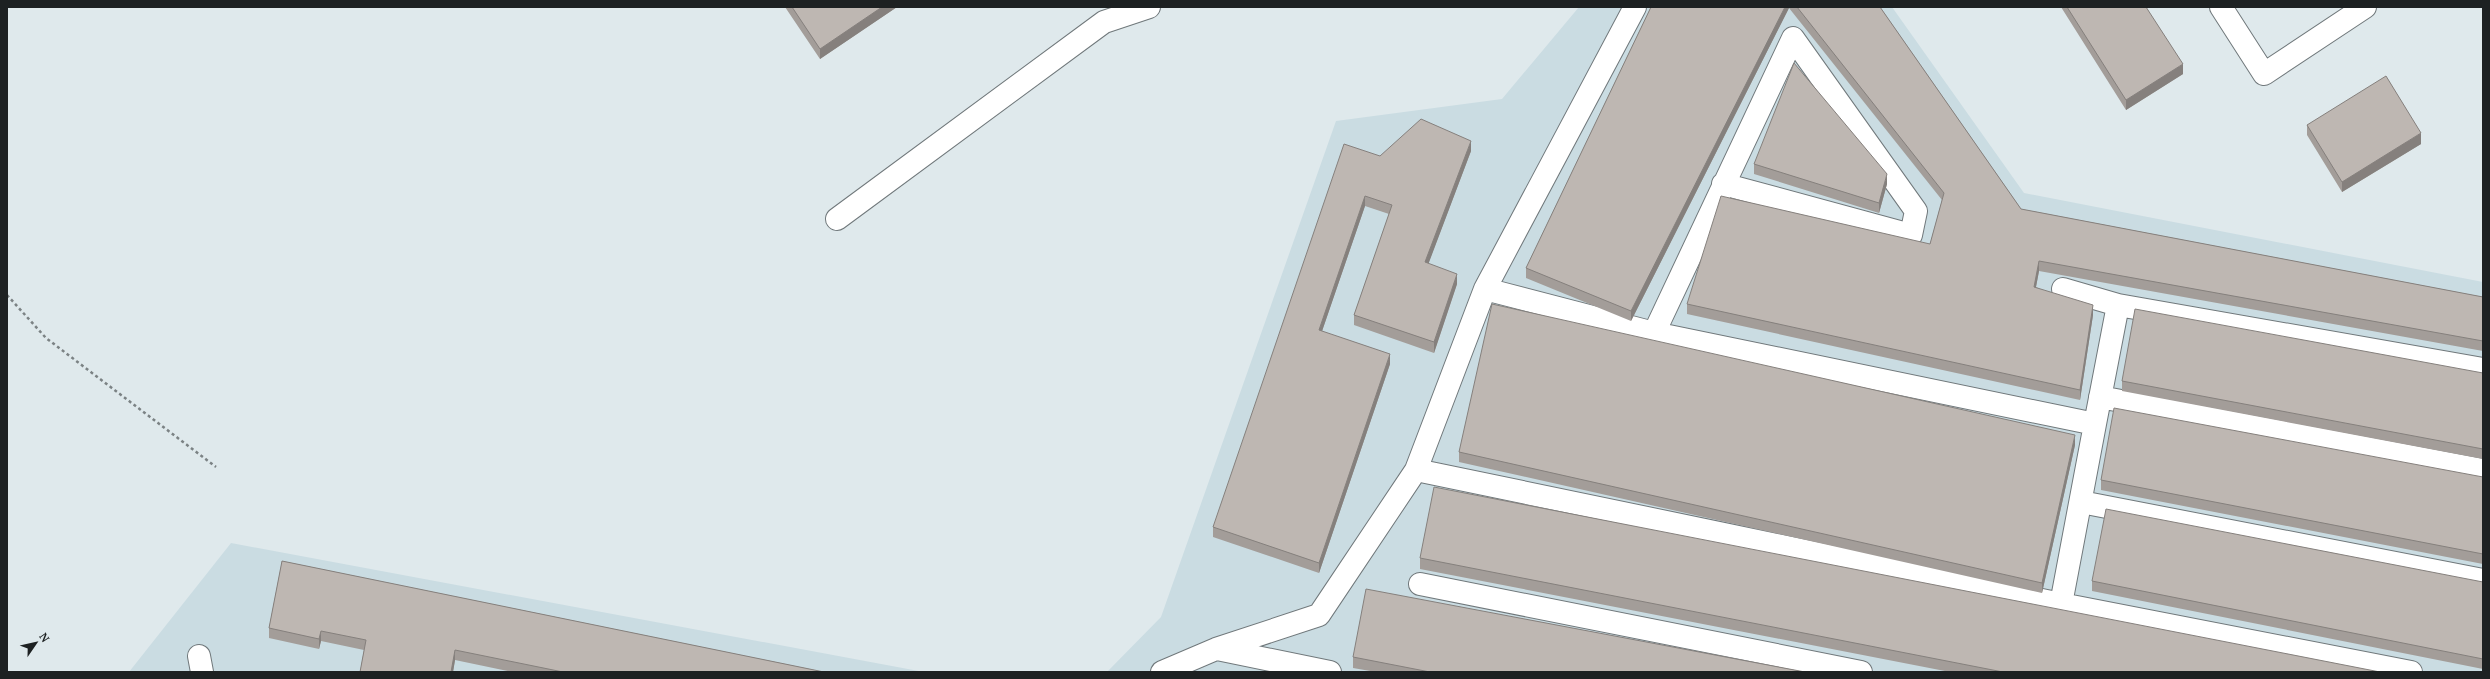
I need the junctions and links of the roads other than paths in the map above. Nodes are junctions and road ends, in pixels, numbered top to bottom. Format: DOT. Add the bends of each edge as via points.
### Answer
graph roads {
  1 [pos="1149,7"];
  2 [pos="1635,7"];
  3 [pos="2221,7"];
  4 [pos="2365,7"];
  5 [pos="1723,184"];
  6 [pos="838,219"];
  7 [pos="1485,289"];
  8 [pos="2063,289"];
  9 [pos="2118,305"];
  10 [pos="1654,333"];
  11 [pos="2483,369"];
  12 [pos="2100,397"];
  13 [pos="2094,424"];
  14 [pos="1416,470"];
  15 [pos="2483,470"];
  16 [pos="2081,502"];
  17 [pos="2483,580"];
  18 [pos="1420,584"];
  19 [pos="2061,604"];
  20 [pos="1216,649"];
  21 [pos="1162,672"];
  22 [pos="1330,672"];
  23 [pos="1861,672"];
  24 [pos="2411,672"];
  1 -- 6 [label="lane" via="1104,22"];
  2 -- 7 [label="lane"];
  3 -- 4 [label="lane" via="2264,74"];
  5 -- 5 [label="lane" via="1793,38 1916,211 1911,235"];
  5 -- 10 [label="lane"];
  7 -- 10 [label="lane"];
  7 -- 14 [label="lane"];
  8 -- 9 [label="lane"];
  9 -- 11 [label="lane"];
  9 -- 12 [label="lane"];
  10 -- 13 [label="lane"];
  12 -- 13 [label="lane"];
  12 -- 15 [label="lane"];
  13 -- 16 [label="lane"];
  14 -- 19 [label="lane"];
  14 -- 20 [label="lane" via="1319,615"];
  16 -- 17 [label="lane"];
  16 -- 19 [label="lane"];
  18 -- 23 [label="lane"];
  19 -- 24 [label="lane"];
  20 -- 21 [label="lane"];
  20 -- 22 [label="lane"];
}
